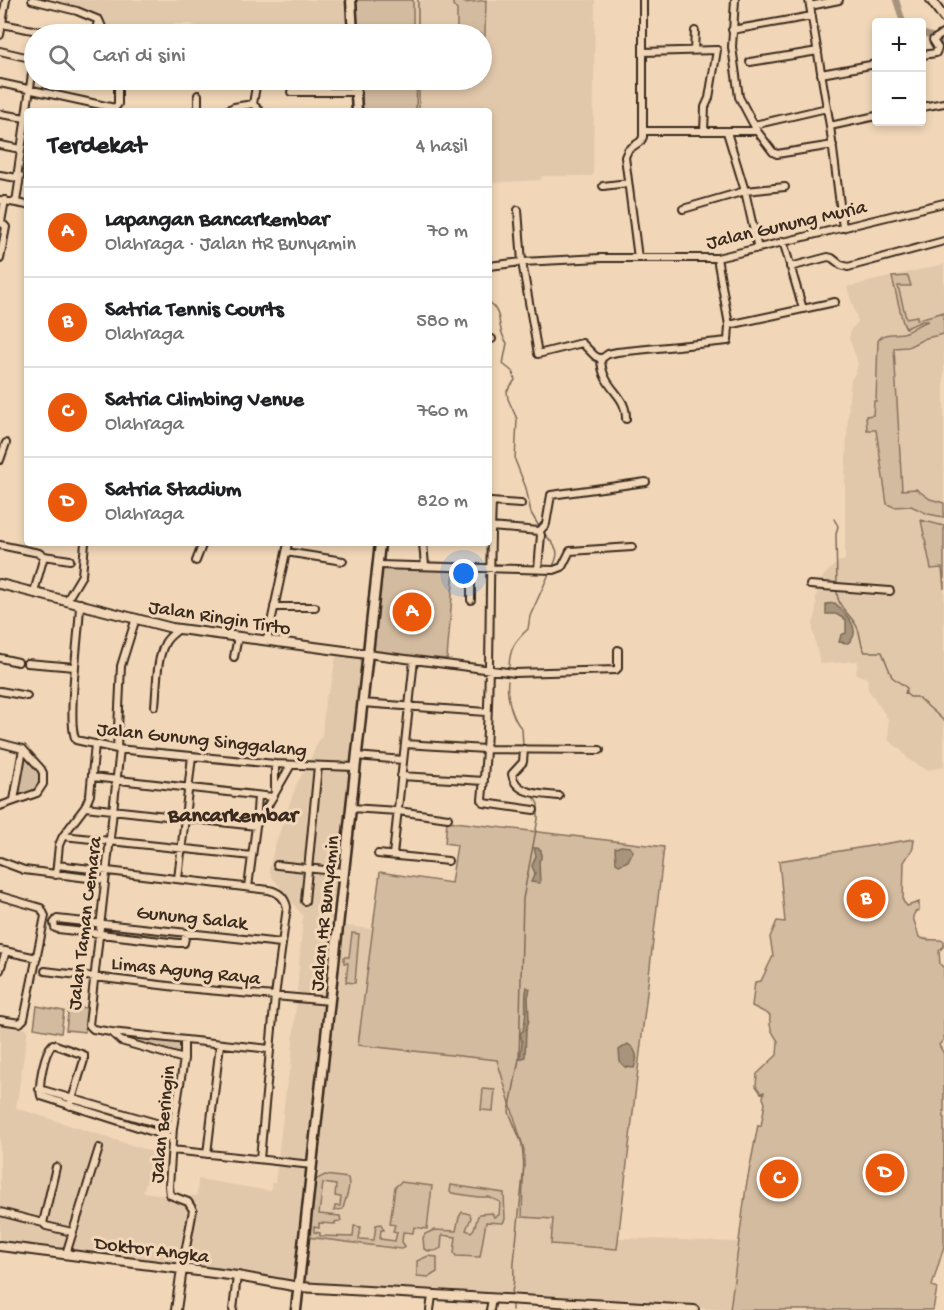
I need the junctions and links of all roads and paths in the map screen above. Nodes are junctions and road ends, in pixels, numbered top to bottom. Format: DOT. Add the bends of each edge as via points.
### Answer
graph roads {
  1 [pos="6,0"];
  2 [pos="32,0"];
  3 [pos="351,0"];
  4 [pos="644,0"];
  5 [pos="735,0"];
  6 [pos="838,0"];
  7 [pos="931,0"];
  8 [pos="809,3"];
  9 [pos="2,9"];
  10 [pos="812,16"];
  11 [pos="944,18"];
  12 [pos="99,20"];
  13 [pos="2,24"];
  14 [pos="98,24"];
  15 [pos="101,24"];
  16 [pos="352,24"];
  17 [pos="24,28"];
  18 [pos="732,30"];
  19 [pos="695,32"];
  20 [pos="0,34"];
  21 [pos="939,35"];
  22 [pos="694,50"];
  23 [pos="0,51"];
  24 [pos="818,51"];
  25 [pos="643,52"];
  26 [pos="926,54"];
  27 [pos="24,57"];
  28 [pos="750,62"];
  29 [pos="872,65"];
  30 [pos="821,74"];
  31 [pos="0,83"];
  32 [pos="24,89"];
  33 [pos="30,90"];
  34 [pos="118,90"];
  35 [pos="255,90"];
  36 [pos="291,92"];
  37 [pos="356,92"];
  38 [pos="198,95"];
  39 [pos="944,103"];
  40 [pos="253,104"];
  41 [pos="926,106"];
  42 [pos="27,108"];
  43 [pos="115,108"];
  44 [pos="115,108"];
  45 [pos="198,108"];
  46 [pos="232,108"];
  47 [pos="257,108"];
  48 [pos="357,108"];
  49 [pos="827,108"];
  50 [pos="0,114"];
  51 [pos="872,117"];
  52 [pos="24,118"];
  53 [pos="830,126"];
  54 [pos="756,128"];
  55 [pos="24,130"];
  56 [pos="643,131"];
  57 [pos="704,131"];
  58 [pos="727,132"];
  59 [pos="0,145"];
  60 [pos="833,145"];
  61 [pos="24,148"];
  62 [pos="21,149"];
  63 [pos="0,176"];
  64 [pos="628,183"];
  65 [pos="603,186"];
  66 [pos="785,187"];
  67 [pos="745,191"];
  68 [pos="2,200"];
  69 [pos="16,202"];
  70 [pos="944,203"];
  71 [pos="24,204"];
  72 [pos="683,209"];
  73 [pos="518,210"];
  74 [pos="843,228"];
  75 [pos="783,241"];
  76 [pos="944,241"];
  77 [pos="758,249"];
  78 [pos="638,258"];
  79 [pos="717,258"];
  80 [pos="0,259"];
  81 [pos="522,262"];
  82 [pos="492,266"];
  83 [pos="790,267"];
  84 [pos="835,302"];
  85 [pos="802,309"];
  86 [pos="729,325"];
  87 [pos="601,359"];
  88 [pos="626,419"];
  89 [pos="6,443"];
  90 [pos="0,460"];
  91 [pos="646,482"];
  92 [pos="492,502"];
  93 [pos="520,504"];
  94 [pos="492,527"];
  95 [pos="541,531"];
  96 [pos="0,545"];
  97 [pos="85,546"];
  98 [pos="202,546"];
  99 [pos="287,546"];
  100 [pos="380,546"];
  101 [pos="423,546"];
  102 [pos="490,546"];
  103 [pos="632,547"];
  104 [pos="286,552"];
  105 [pos="44,556"];
  106 [pos="70,560"];
  107 [pos="196,561"];
  108 [pos="344,561"];
  109 [pos="379,565"];
  110 [pos="425,566"];
  111 [pos="471,567"];
  112 [pos="489,567"];
  113 [pos="538,569"];
  114 [pos="0,584"];
  115 [pos="810,585"];
  116 [pos="890,591"];
  117 [pos="34,592"];
  118 [pos="67,600"];
  119 [pos="471,600"];
  120 [pos="80,603"];
  121 [pos="274,607"];
  122 [pos="315,607"];
  123 [pos="136,618"];
  124 [pos="179,629"];
  125 [pos="238,637"];
  126 [pos="267,641"];
  127 [pos="618,650"];
  128 [pos="367,654"];
  129 [pos="234,657"];
  130 [pos="0,660"];
  131 [pos="414,660"];
  132 [pos="18,662"];
  133 [pos="27,663"];
  134 [pos="75,667"];
  135 [pos="489,670"];
  136 [pos="0,691"];
  137 [pos="27,696"];
  138 [pos="362,703"];
  139 [pos="155,706"];
  140 [pos="409,706"];
  141 [pos="486,712"];
  142 [pos="0,743"];
  143 [pos="95,744"];
  144 [pos="405,744"];
  145 [pos="23,749"];
  146 [pos="118,749"];
  147 [pos="485,749"];
  148 [pos="524,749"];
  149 [pos="600,750"];
  150 [pos="192,756"];
  151 [pos="356,756"];
  152 [pos="403,760"];
  153 [pos="275,764"];
  154 [pos="291,765"];
  155 [pos="318,766"];
  156 [pos="355,768"];
  157 [pos="401,776"];
  158 [pos="92,777"];
  159 [pos="116,780"];
  160 [pos="484,781"];
  161 [pos="188,788"];
  162 [pos="274,795"];
  163 [pos="258,796"];
  164 [pos="559,796"];
  165 [pos="14,800"];
  166 [pos="1,804"];
  167 [pos="85,807"];
  168 [pos="351,808"];
  169 [pos="113,810"];
  170 [pos="534,810"];
  171 [pos="398,811"];
  172 [pos="185,818"];
  173 [pos="448,818"];
  174 [pos="256,826"];
  175 [pos="63,836"];
  176 [pos="109,840"];
  177 [pos="182,848"];
  178 [pos="378,854"];
  179 [pos="393,855"];
  180 [pos="252,856"];
  181 [pos="0,861"];
  182 [pos="448,861"];
  183 [pos="57,865"];
  184 [pos="277,865"];
  185 [pos="307,868"];
  186 [pos="105,872"];
  187 [pos="344,872"];
  188 [pos="56,875"];
  189 [pos="178,879"];
  190 [pos="104,880"];
  191 [pos="248,887"];
  192 [pos="0,896"];
  193 [pos="305,901"];
  194 [pos="100,924"];
  195 [pos="98,933"];
  196 [pos="186,933"];
  197 [pos="281,943"];
  198 [pos="3,950"];
  199 [pos="37,958"];
  200 [pos="0,970"];
  201 [pos="45,971"];
  202 [pos="93,976"];
  203 [pos="275,996"];
  204 [pos="330,1001"];
  205 [pos="0,1020"];
  206 [pos="111,1032"];
  207 [pos="184,1041"];
  208 [pos="220,1044"];
  209 [pos="270,1049"];
  210 [pos="184,1059"];
  211 [pos="39,1089"];
  212 [pos="73,1098"];
  213 [pos="70,1106"];
  214 [pos="110,1110"];
  215 [pos="107,1118"];
  216 [pos="149,1122"];
  217 [pos="173,1128"];
  218 [pos="146,1130"];
  219 [pos="172,1138"];
  220 [pos="99,1148"];
  221 [pos="172,1150"];
  222 [pos="207,1154"];
  223 [pos="260,1159"];
  224 [pos="312,1165"];
  225 [pos="56,1167"];
  226 [pos="0,1212"];
  227 [pos="43,1223"];
  228 [pos="72,1232"];
  229 [pos="0,1246"];
  230 [pos="66,1254"];
  231 [pos="182,1269"];
  232 [pos="237,1276"];
  233 [pos="299,1287"];
  234 [pos="432,1296"];
  235 [pos="492,1299"];
  236 [pos="549,1306"];
  237 [pos="625,1307"];
  238 [pos="176,1310"];
  239 [pos="233,1310"];
  240 [pos="296,1310"];
  241 [pos="430,1310"];
  242 [pos="490,1310"];
  243 [pos="694,1310"];
  1 -- 9 [label="street"];
  2 -- 12 [label="street"];
  3 -- 16 [label="main road"];
  4 -- 25 [label="street"];
  5 -- 18 [label="street"];
  6 -- 8 [label="street"];
  7 -- 11 [label="street"];
  8 -- 10 [label="street"];
  9 -- 13 [label="street"];
  10 -- 18 [label="street"];
  10 -- 24 [label="street"];
  12 -- 14 [label="street"];
  12 -- 15 [label="street"];
  13 -- 17 [label="street"];
  13 -- 20 [label="street"];
  18 -- 54 [label="street" via="739,97"];
  19 -- 22 [label="street"];
  21 -- 26 [label="street" via="933,42 939,51"];
  22 -- 25 [label="street"];
  22 -- 57 [label="street" via="718,52 705,107"];
  23 -- 27 [label="street"];
  24 -- 28 [label="street"];
  24 -- 30 [label="street"];
  25 -- 56 [label="street"];
  29 -- 30 [label="street"];
  30 -- 49 [label="street"];
  31 -- 32 [label="street"];
  33 -- 42 [label="street"];
  33 -- 44 [label="street"];
  34 -- 43 [label="street"];
  35 -- 40 [label="street"];
  36 -- 37 [label="street"];
  37 -- 48 [label="main road"];
  38 -- 45 [label="street"];
  39 -- 41 [label="street"];
  40 -- 46 [label="street"];
  40 -- 47 [label="street"];
  49 -- 53 [label="street"];
  49 -- 54 [label="street"];
  50 -- 52 [label="street"];
  51 -- 53 [label="street"];
  53 -- 60 [label="street"];
  54 -- 58 [label="street"];
  54 -- 60 [label="street" via="777,154"];
  55 -- 62 [label="street"];
  56 -- 57 [label="street"];
  56 -- 64 [label="street" via="641,141 625,157"];
  57 -- 58 [label="street"];
  58 -- 67 [label="street"];
  59 -- 62 [label="street"];
  60 -- 74 [label="street"];
  61 -- 69 [label="street"];
  62 -- 63 [label="street" via="17,178"];
  64 -- 65 [label="street"];
  64 -- 78 [label="street"];
  66 -- 67 [label="street"];
  67 -- 72 [label="street"];
  67 -- 77 [label="street"];
  68 -- 69 [label="street"];
  68 -- 80 [label="street" via="1,223 6,229"];
  69 -- 71 [label="street"];
  70 -- 74 [label="street, Jalan Gunung Muria"];
  73 -- 81 [label="street"];
  74 -- 75 [label="street, Jalan Gunung Muria"];
  75 -- 77 [label="street, Jalan Gunung Muria"];
  75 -- 83 [label="street"];
  76 -- 83 [label="street" via="848,267 828,258"];
  77 -- 79 [label="street, Jalan Gunung Muria"];
  78 -- 79 [label="street, Jalan Gunung Muria"];
  78 -- 81 [label="street, Jalan Gunung Muria"];
  79 -- 86 [label="street"];
  81 -- 82 [label="street, Jalan Gunung Muria"];
  81 -- 87 [label="street" via="538,354 582,344"];
  83 -- 85 [label="street"];
  84 -- 85 [label="street"];
  85 -- 86 [label="street"];
  86 -- 87 [label="street" via="727,342 617,352"];
  87 -- 88 [label="street" via="605,380 622,399"];
  89 -- 90 [label="street"];
  91 -- 95 [label="street" via="551,495"];
  92 -- 93 [label="street"];
  94 -- 95 [label="street"];
  95 -- 113 [label="street"];
  96 -- 105 [label="street"];
  97 -- 118 [label="street" via="82,575"];
  98 -- 107 [label="street"];
  99 -- 104 [label="street"];
  100 -- 109 [label="main road, Jalan HR Bunyamin"];
  101 -- 110 [label="street"];
  102 -- 112 [label="street"];
  103 -- 113 [label="street" via="570,551 559,569"];
  104 -- 108 [label="street"];
  104 -- 121 [label="street"];
  105 -- 106 [label="street"];
  105 -- 117 [label="street"];
  109 -- 110 [label="street"];
  109 -- 128 [label="main road, Jalan HR Bunyamin"];
  110 -- 111 [label="street"];
  111 -- 112 [label="street"];
  111 -- 119 [label="street"];
  112 -- 113 [label="street"];
  112 -- 135 [label="street"];
  114 -- 117 [label="street, Jalan Ringin Tirto"];
  115 -- 116 [label="street"];
  117 -- 118 [label="street, Jalan Ringin Tirto"];
  118 -- 120 [label="street, Jalan Ringin Tirto"];
  120 -- 123 [label="street, Jalan Ringin Tirto"];
  120 -- 134 [label="street, Jalan Gunung Singgalang"];
  121 -- 122 [label="street"];
  121 -- 126 [label="street"];
  123 -- 124 [label="street, Jalan Ringin Tirto"];
  123 -- 146 [label="street, Jalan Taman Cemara" via="121,668"];
  124 -- 125 [label="street, Jalan Ringin Tirto"];
  124 -- 139 [label="street" via="164,647"];
  125 -- 126 [label="street, Jalan Ringin Tirto"];
  125 -- 129 [label="street"];
  126 -- 128 [label="street, Jalan Ringin Tirto"];
  127 -- 135 [label="street" via="615,670"];
  128 -- 131 [label="street"];
  128 -- 138 [label="main road, Jalan HR Bunyamin"];
  130 -- 132 [label="street"];
  131 -- 135 [label="street"];
  131 -- 140 [label="street"];
  133 -- 134 [label="street"];
  134 -- 143 [label="street, Jalan Gunung Singgalang" via="74,738"];
  135 -- 141 [label="street"];
  136 -- 137 [label="street"];
  138 -- 140 [label="street"];
  138 -- 151 [label="main road, Jalan HR Bunyamin"];
  140 -- 141 [label="street"];
  140 -- 144 [label="street"];
  141 -- 147 [label="street"];
  142 -- 145 [label="street"];
  143 -- 146 [label="street, Jalan Gunung Singgalang"];
  143 -- 158 [label="street"];
  144 -- 147 [label="street"];
  144 -- 152 [label="street"];
  145 -- 165 [label="street"];
  145 -- 165 [label="street" via="41,769 43,784 37,793"];
  146 -- 150 [label="street, Jalan Gunung Singgalang"];
  146 -- 159 [label="street, Jalan Taman Cemara"];
  147 -- 148 [label="street"];
  147 -- 160 [label="street"];
  148 -- 149 [label="street"];
  148 -- 164 [label="street" via="523,762 512,774 515,783 532,793"];
  150 -- 153 [label="street, Jalan Gunung Singgalang"];
  150 -- 161 [label="street"];
  151 -- 152 [label="street"];
  151 -- 156 [label="main road, Jalan HR Bunyamin"];
  152 -- 157 [label="street"];
  153 -- 154 [label="street, Jalan Gunung Singgalang"];
  153 -- 162 [label="street"];
  154 -- 155 [label="street, Jalan Gunung Singgalang"];
  154 -- 162 [label="street"];
  155 -- 156 [label="street, Jalan Gunung Singgalang"];
  155 -- 185 [label="street"];
  156 -- 168 [label="main road, Jalan HR Bunyamin"];
  157 -- 160 [label="street"];
  157 -- 171 [label="street"];
  158 -- 159 [label="street"];
  158 -- 167 [label="street"];
  159 -- 161 [label="street"];
  159 -- 169 [label="street, Jalan Taman Cemara"];
  160 -- 170 [label="street" via="483,803"];
  161 -- 163 [label="street"];
  161 -- 172 [label="street"];
  162 -- 163 [label="street"];
  162 -- 174 [label="street"];
  163 -- 174 [label="street"];
  165 -- 166 [label="street"];
  167 -- 169 [label="street"];
  167 -- 175 [label="street"];
  168 -- 171 [label="street"];
  168 -- 187 [label="main road, Jalan HR Bunyamin"];
  169 -- 172 [label="street"];
  169 -- 176 [label="street, Jalan Taman Cemara"];
  171 -- 173 [label="street"];
  171 -- 179 [label="street"];
  172 -- 174 [label="street"];
  172 -- 177 [label="street"];
  174 -- 180 [label="street"];
  175 -- 176 [label="street"];
  175 -- 183 [label="street"];
  176 -- 177 [label="street"];
  176 -- 186 [label="street, Jalan Taman Cemara"];
  177 -- 180 [label="street"];
  177 -- 189 [label="street"];
  178 -- 179 [label="street"];
  179 -- 182 [label="street"];
  180 -- 191 [label="street"];
  181 -- 188 [label="street"];
  183 -- 186 [label="street"];
  183 -- 188 [label="street"];
  184 -- 185 [label="street"];
  185 -- 187 [label="street"];
  185 -- 193 [label="street"];
  186 -- 189 [label="street"];
  186 -- 190 [label="street, Jalan Taman Cemara"];
  187 -- 204 [label="main road, Jalan HR Bunyamin"];
  188 -- 190 [label="street"];
  189 -- 191 [label="street"];
  190 -- 194 [label="street, Jalan Taman Cemara"];
  191 -- 197 [label="street" via="274,891 285,901"];
  192 -- 199 [label="street" via="35,905 43,911 45,920"];
  194 -- 195 [label="street, Jalan Taman Cemara"];
  194 -- 195 [label="street, Gunung Salak" via="57,919 54,923 58,930"];
  194 -- 196 [label="street, Gunung Salak"];
  195 -- 196 [label="street" via="183,943"];
  195 -- 202 [label="street, Jalan Taman Cemara"];
  196 -- 197 [label="street, Gunung Salak"];
  197 -- 203 [label="street"];
  198 -- 199 [label="street"];
  198 -- 200 [label="street"];
  199 -- 205 [label="street" via="24,1019 20,1023"];
  201 -- 202 [label="street, Limas Agung Raya"];
  202 -- 203 [label="street, Limas Agung Raya"];
  202 -- 206 [label="street, Jalan Taman Cemara" via="89,1025"];
  203 -- 204 [label="street, Limas Agung Raya"];
  203 -- 209 [label="street"];
  204 -- 224 [label="main road, Jalan HR Bunyamin"];
  206 -- 207 [label="street, Jalan Taman Cemara"];
  206 -- 210 [label="street" via="121,1041"];
  207 -- 208 [label="street, Jalan Taman Cemara"];
  207 -- 210 [label="street, Jalan Beringin"];
  208 -- 209 [label="street, Jalan Taman Cemara"];
  208 -- 222 [label="street"];
  209 -- 223 [label="street"];
  210 -- 217 [label="street, Jalan Beringin"];
  211 -- 212 [label="street"];
  211 -- 212 [label="street" via="48,1049 59,1045 84,1055"];
  211 -- 213 [label="street" via="41,1097"];
  212 -- 213 [label="street"];
  212 -- 214 [label="street"];
  213 -- 215 [label="street"];
  214 -- 215 [label="street"];
  214 -- 216 [label="street"];
  215 -- 218 [label="street"];
  216 -- 217 [label="street"];
  216 -- 218 [label="street"];
  217 -- 219 [label="street, Jalan Beringin"];
  218 -- 219 [label="street"];
  219 -- 221 [label="street, Jalan Beringin"];
  220 -- 228 [label="street"];
  221 -- 222 [label="street"];
  221 -- 231 [label="street, Jalan Beringin" via="169,1192 193,1210"];
  222 -- 223 [label="street"];
  223 -- 224 [label="street"];
  224 -- 233 [label="main road, Jalan HR Bunyamin"];
  225 -- 227 [label="street"];
  226 -- 227 [label="street"];
  227 -- 228 [label="street"];
  228 -- 230 [label="street"];
  229 -- 230 [label="street, Doktor Angka"];
  230 -- 231 [label="street, Doktor Angka"];
  231 -- 232 [label="street, Doktor Angka"];
  231 -- 238 [label="street"];
  232 -- 233 [label="street, Doktor Angka"];
  232 -- 239 [label="street"];
  233 -- 234 [label="street, Doktor Angka"];
  233 -- 240 [label="main road, Jalan HR Bunyamin"];
  234 -- 235 [label="street, Doktor Angka"];
  234 -- 241 [label="street"];
  235 -- 236 [label="street, Doktor Angka"];
  235 -- 242 [label="street"];
  236 -- 237 [label="street, Doktor Angka"];
  237 -- 243 [label="street, Doktor Angka"];
}
